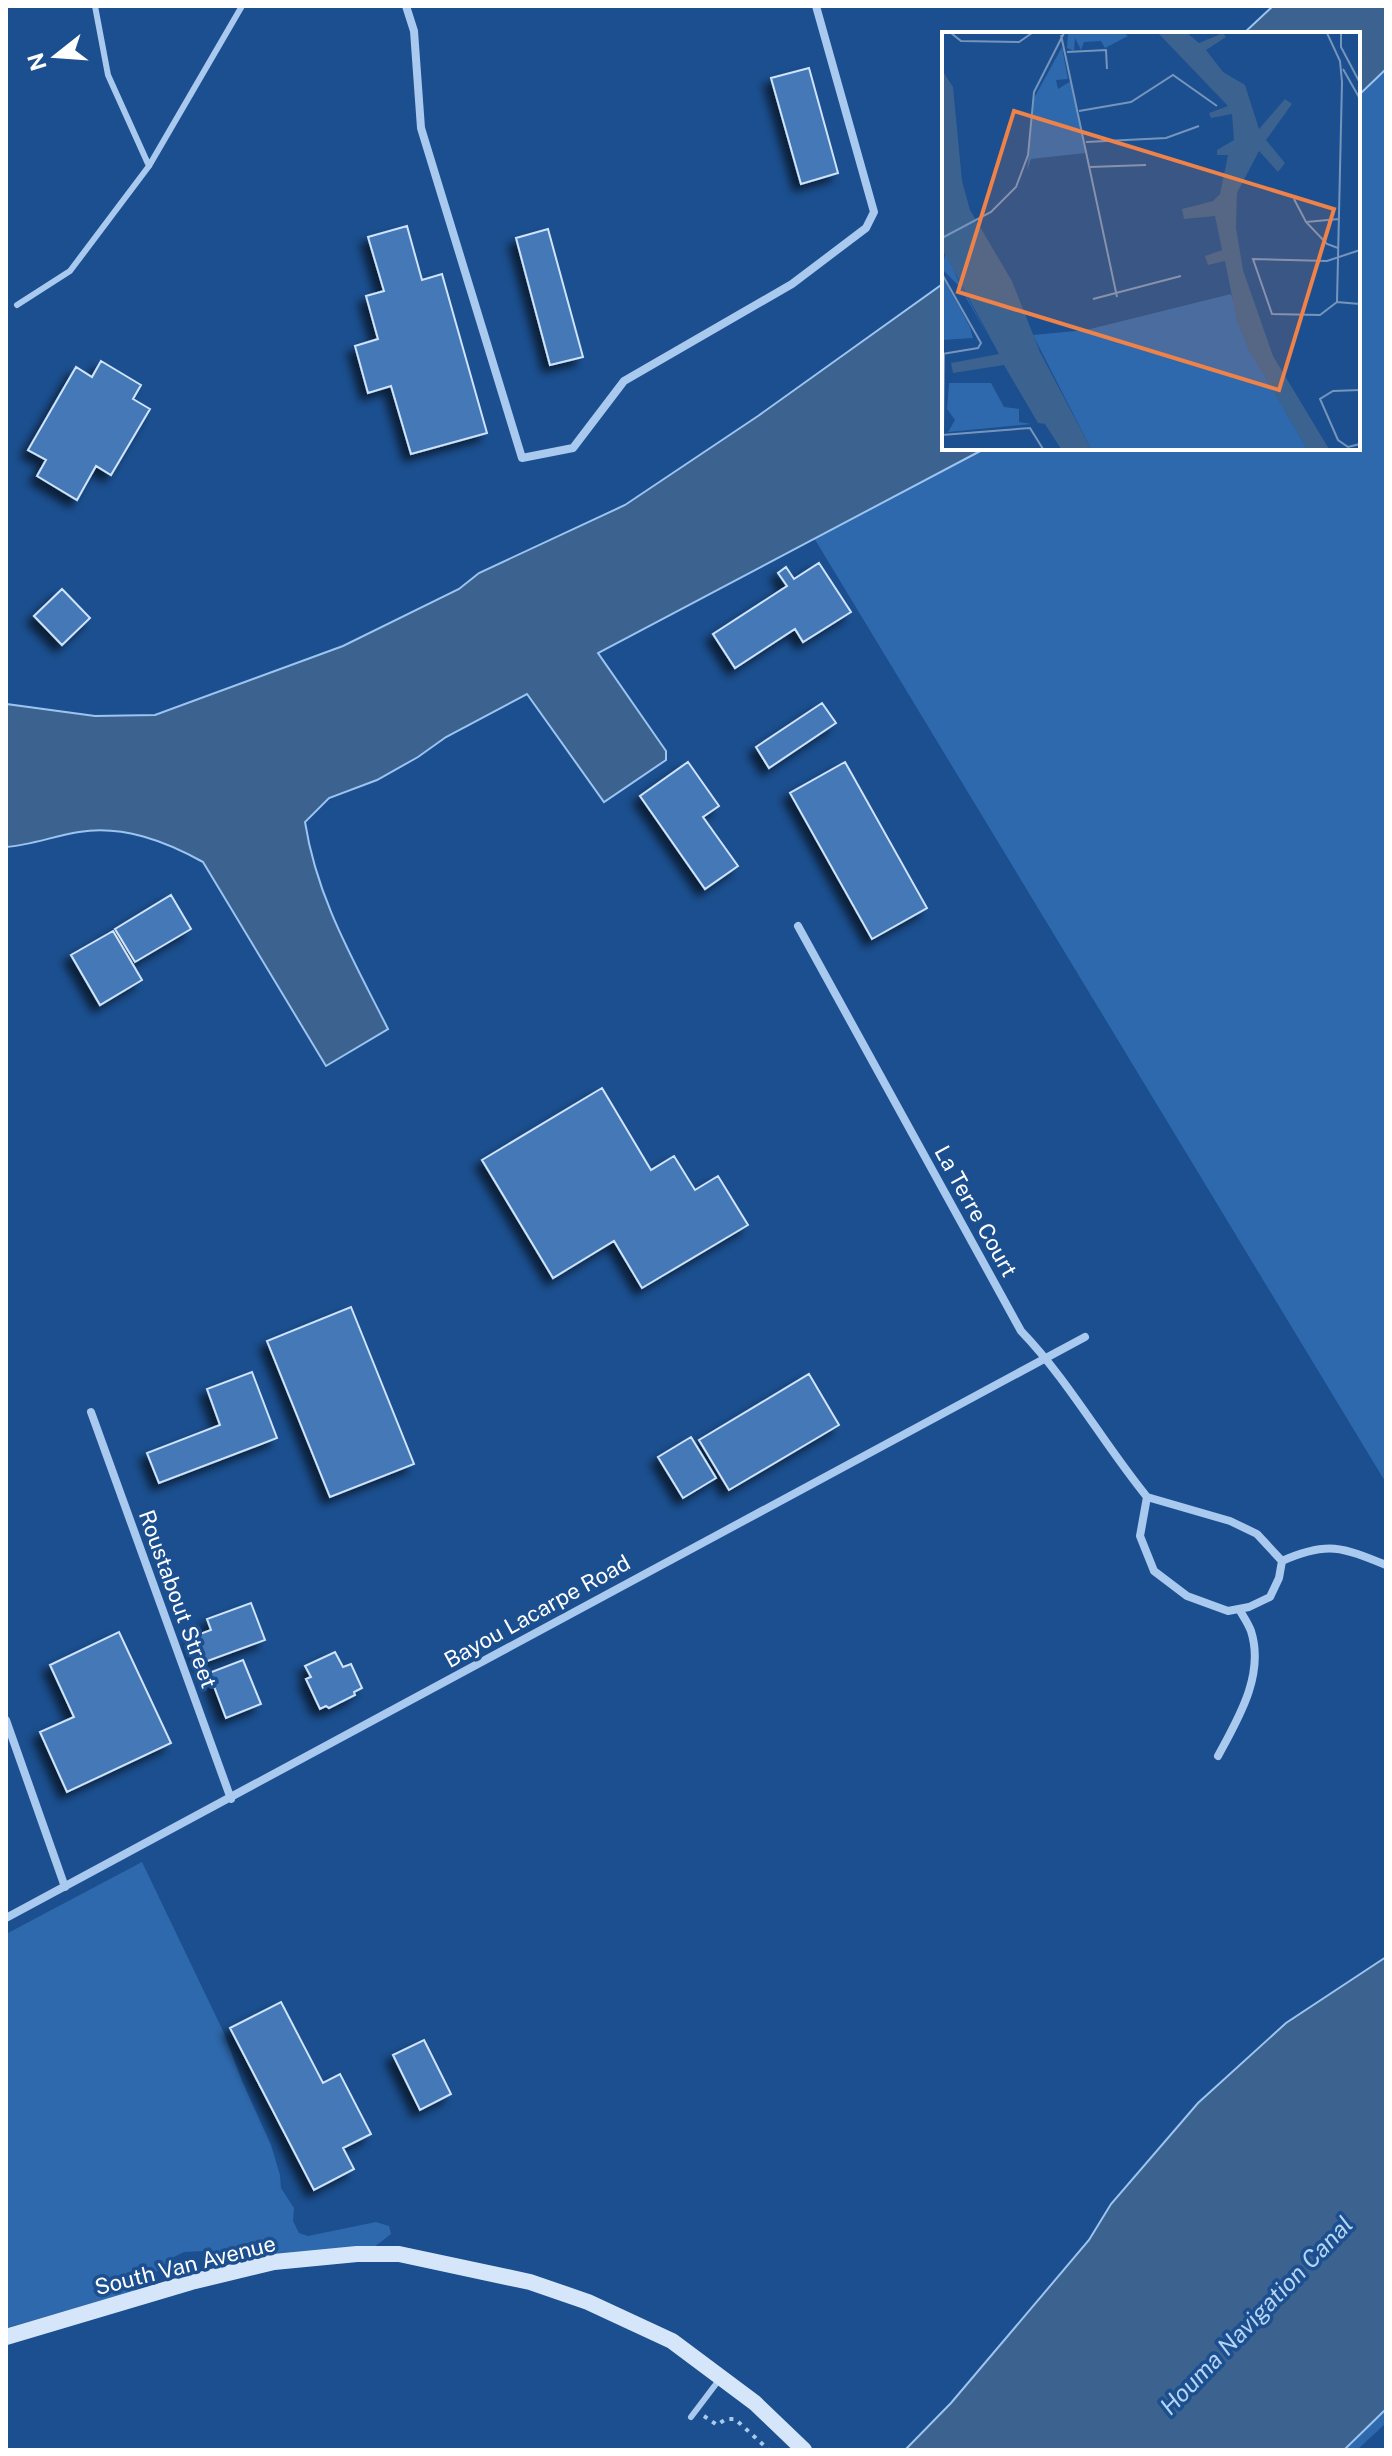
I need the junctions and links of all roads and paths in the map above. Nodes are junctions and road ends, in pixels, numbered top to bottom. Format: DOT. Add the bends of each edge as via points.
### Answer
graph roads {
  1 [pos="95,6"];
  2 [pos="242,6"];
  3 [pos="406,6"];
  4 [pos="816,6"];
  5 [pos="149,166"];
  6 [pos="17,305"];
  7 [pos="798,926"];
  8 [pos="1085,1337"];
  9 [pos="1045,1356"];
  10 [pos="91,1412"];
  11 [pos="1147,1497"];
  12 [pos="1282,1561"];
  13 [pos="1386,1565"];
  14 [pos="1239,1609"];
  15 [pos="6,1720"];
  16 [pos="1218,1756"];
  17 [pos="231,1799"];
  18 [pos="65,1887"];
  19 [pos="6,1918"];
  20 [pos="6,2337"];
  21 [pos="721,2377"];
  22 [pos="691,2417"];
  23 [pos="717,2425"];
  24 [pos="769,2450"];
  25 [pos="804,2450"];
  1 -- 5 [label="lane" via="108,75"];
  2 -- 5 [label="lane"];
  3 -- 4 [label="street" via="414,31 421,128 522,458 573,448 624,381 792,284 866,228 874,212"];
  5 -- 6 [label="lane" via="70,271"];
  7 -- 9 [label="street, La Terre Court" via="1021,1331"];
  8 -- 9 [label="street, Bayou Lacarpe Road"];
  9 -- 11 [label="street, La Terre Court"];
  9 -- 17 [label="street, Bayou Lacarpe Road"];
  10 -- 17 [label="street, Roustabout Street"];
  11 -- 12 [label="street" via="1230,1521 1257,1534"];
  11 -- 14 [label="street" via="1140,1536 1154,1571 1187,1596 1228,1611"];
  12 -- 13 [label="street" via="1309,1549 1345,1548"];
  12 -- 14 [label="street" via="1270,1597"];
  14 -- 16 [label="street" via="1251,1632 1254,1669 1245,1705"];
  15 -- 18 [label="street"];
  17 -- 18 [label="street, Bayou Lacarpe Road"];
  18 -- 19 [label="street, Bayou Lacarpe Road"];
  20 -- 21 [label="main road, South Van Avenue" via="274,2262 399,2254 530,2282 588,2302 672,2341"];
  21 -- 22 [label="lane"];
  21 -- 25 [label="main road, South Van Avenue"];
  23 -- 24 [label="path" via="735,2419"];
}
